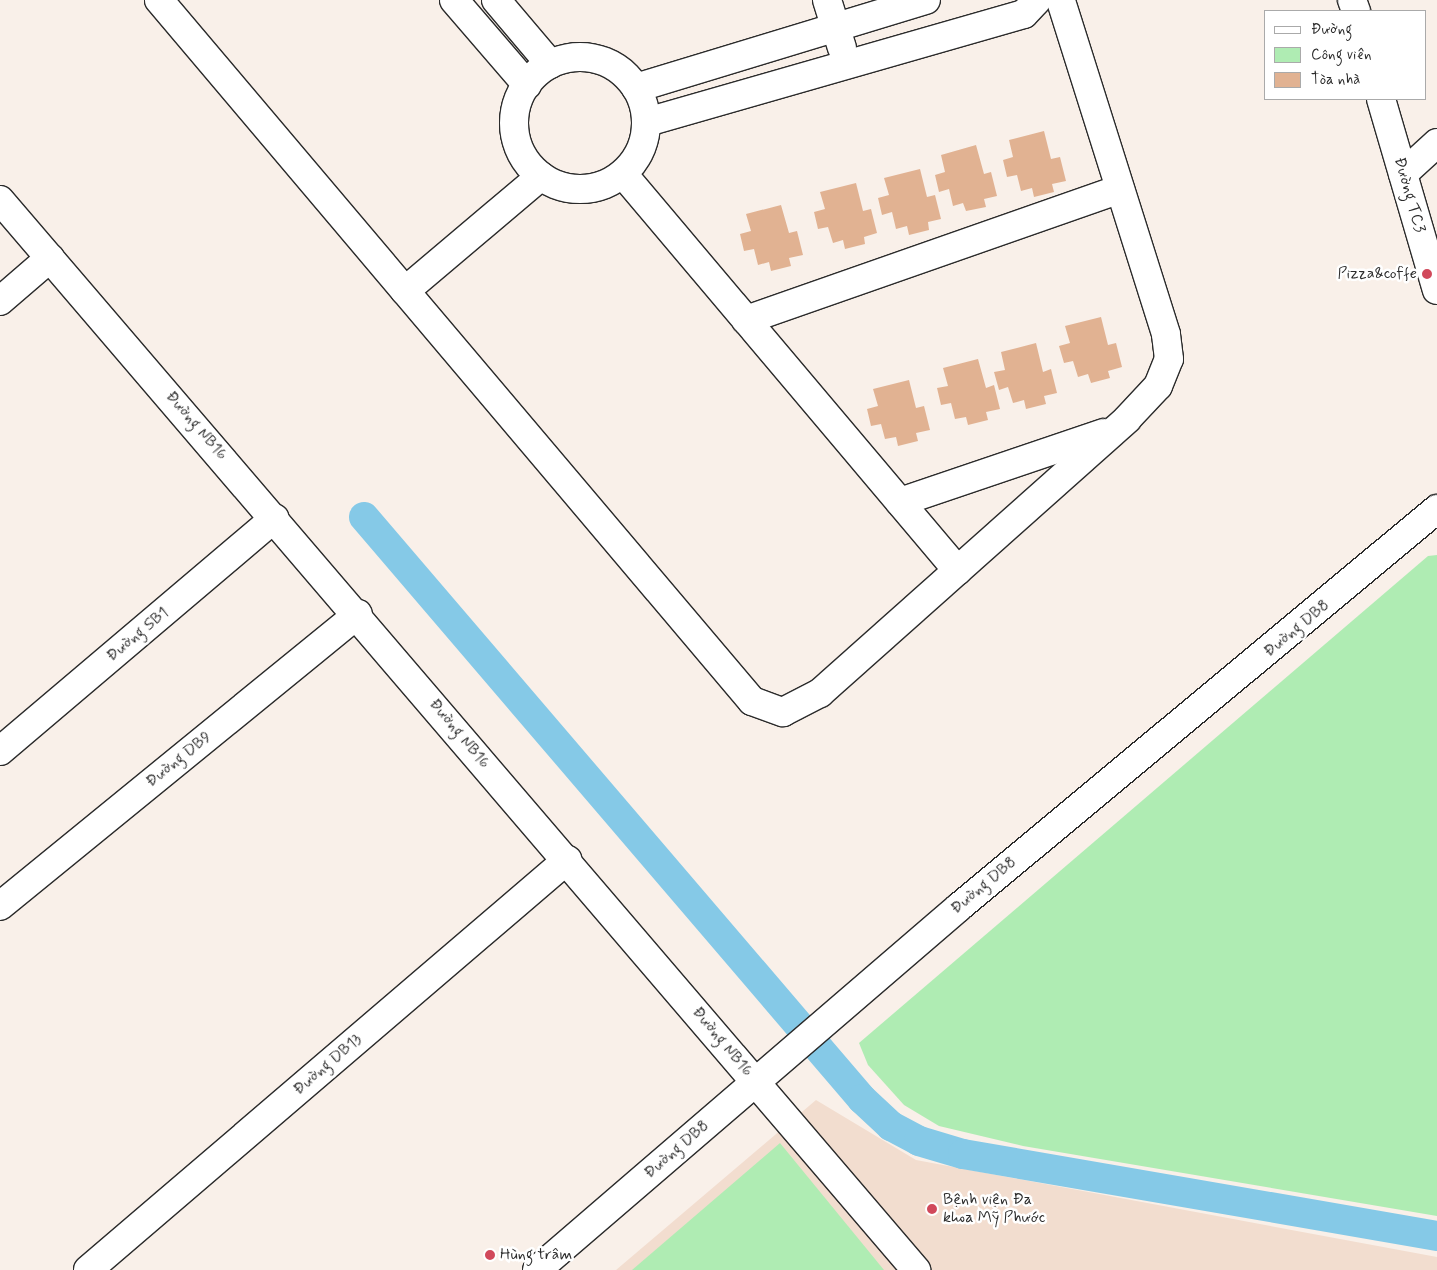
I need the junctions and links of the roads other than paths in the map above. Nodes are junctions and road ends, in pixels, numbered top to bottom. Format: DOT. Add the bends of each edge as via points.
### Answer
graph roads {
  1 [pos="159,0"];
  2 [pos="454,0"];
  3 [pos="496,0"];
  4 [pos="827,0"];
  5 [pos="926,0"];
  6 [pos="1037,0"];
  7 [pos="1061,0"];
  8 [pos="836,30"];
  9 [pos="550,64"];
  10 [pos="847,66"];
  11 [pos="527,85"];
  12 [pos="636,88"];
  13 [pos="1381,100"];
  14 [pos="647,122"];
  15 [pos="1437,143"];
  16 [pos="623,174"];
  17 [pos="1403,174"];
  18 [pos="541,176"];
  19 [pos="1120,189"];
  20 [pos="0,200"];
  21 [pos="50,258"];
  22 [pos="1437,290"];
  23 [pos="405,291"];
  24 [pos="0,301"];
  25 [pos="746,320"];
  26 [pos="1115,429"];
  27 [pos="900,502"];
  28 [pos="1437,509"];
  29 [pos="275,518"];
  30 [pos="958,571"];
  31 [pos="358,614"];
  32 [pos="0,752"];
  33 [pos="567,860"];
  34 [pos="0,906"];
  35 [pos="756,1082"];
  36 [pos="88,1270"];
  37 [pos="537,1270"];
  38 [pos="916,1270"];
  1 -- 23 [label="street"];
  2 -- 11 [label="street"];
  3 -- 9 [label="street"];
  4 -- 8 [label="street"];
  5 -- 8 [label="street"];
  6 -- 10 [label="street" via="1024,14"];
  7 -- 19 [label="street"];
  8 -- 10 [label="street"];
  8 -- 12 [label="street"];
  9 -- 11 [label="street"];
  9 -- 12 [label="street" via="591,58 613,65"];
  10 -- 14 [label="street"];
  11 -- 18 [label="street" via="515,112 514,133 521,153"];
  12 -- 14 [label="street"];
  13 -- 17 [label="street, Đường TC3"];
  14 -- 16 [label="street" via="644,145"];
  15 -- 17 [label="street"];
  16 -- 18 [label="street" via="594,189 571,190"];
  16 -- 25 [label="street"];
  17 -- 22 [label="street, Đường TC3"];
  18 -- 23 [label="street"];
  19 -- 25 [label="street"];
  19 -- 26 [label="street" via="1169,359 1158,386"];
  20 -- 21 [label="street, Đường NB16"];
  21 -- 24 [label="street"];
  21 -- 29 [label="street, Đường NB16"];
  23 -- 30 [label="street" via="752,701 783,712 820,693"];
  25 -- 27 [label="street"];
  26 -- 27 [label="street"];
  26 -- 30 [label="street"];
  27 -- 30 [label="street"];
  28 -- 35 [label="street, Đường DB8"];
  29 -- 31 [label="street, Đường NB16"];
  29 -- 32 [label="street, Đường SB1"];
  31 -- 33 [label="street, Đường NB16"];
  31 -- 34 [label="street, Đường DB9"];
  33 -- 35 [label="street, Đường NB16"];
  33 -- 36 [label="street, Đường DB13"];
  35 -- 37 [label="street, Đường DB8"];
  35 -- 38 [label="street, Đường NB16"];
}
